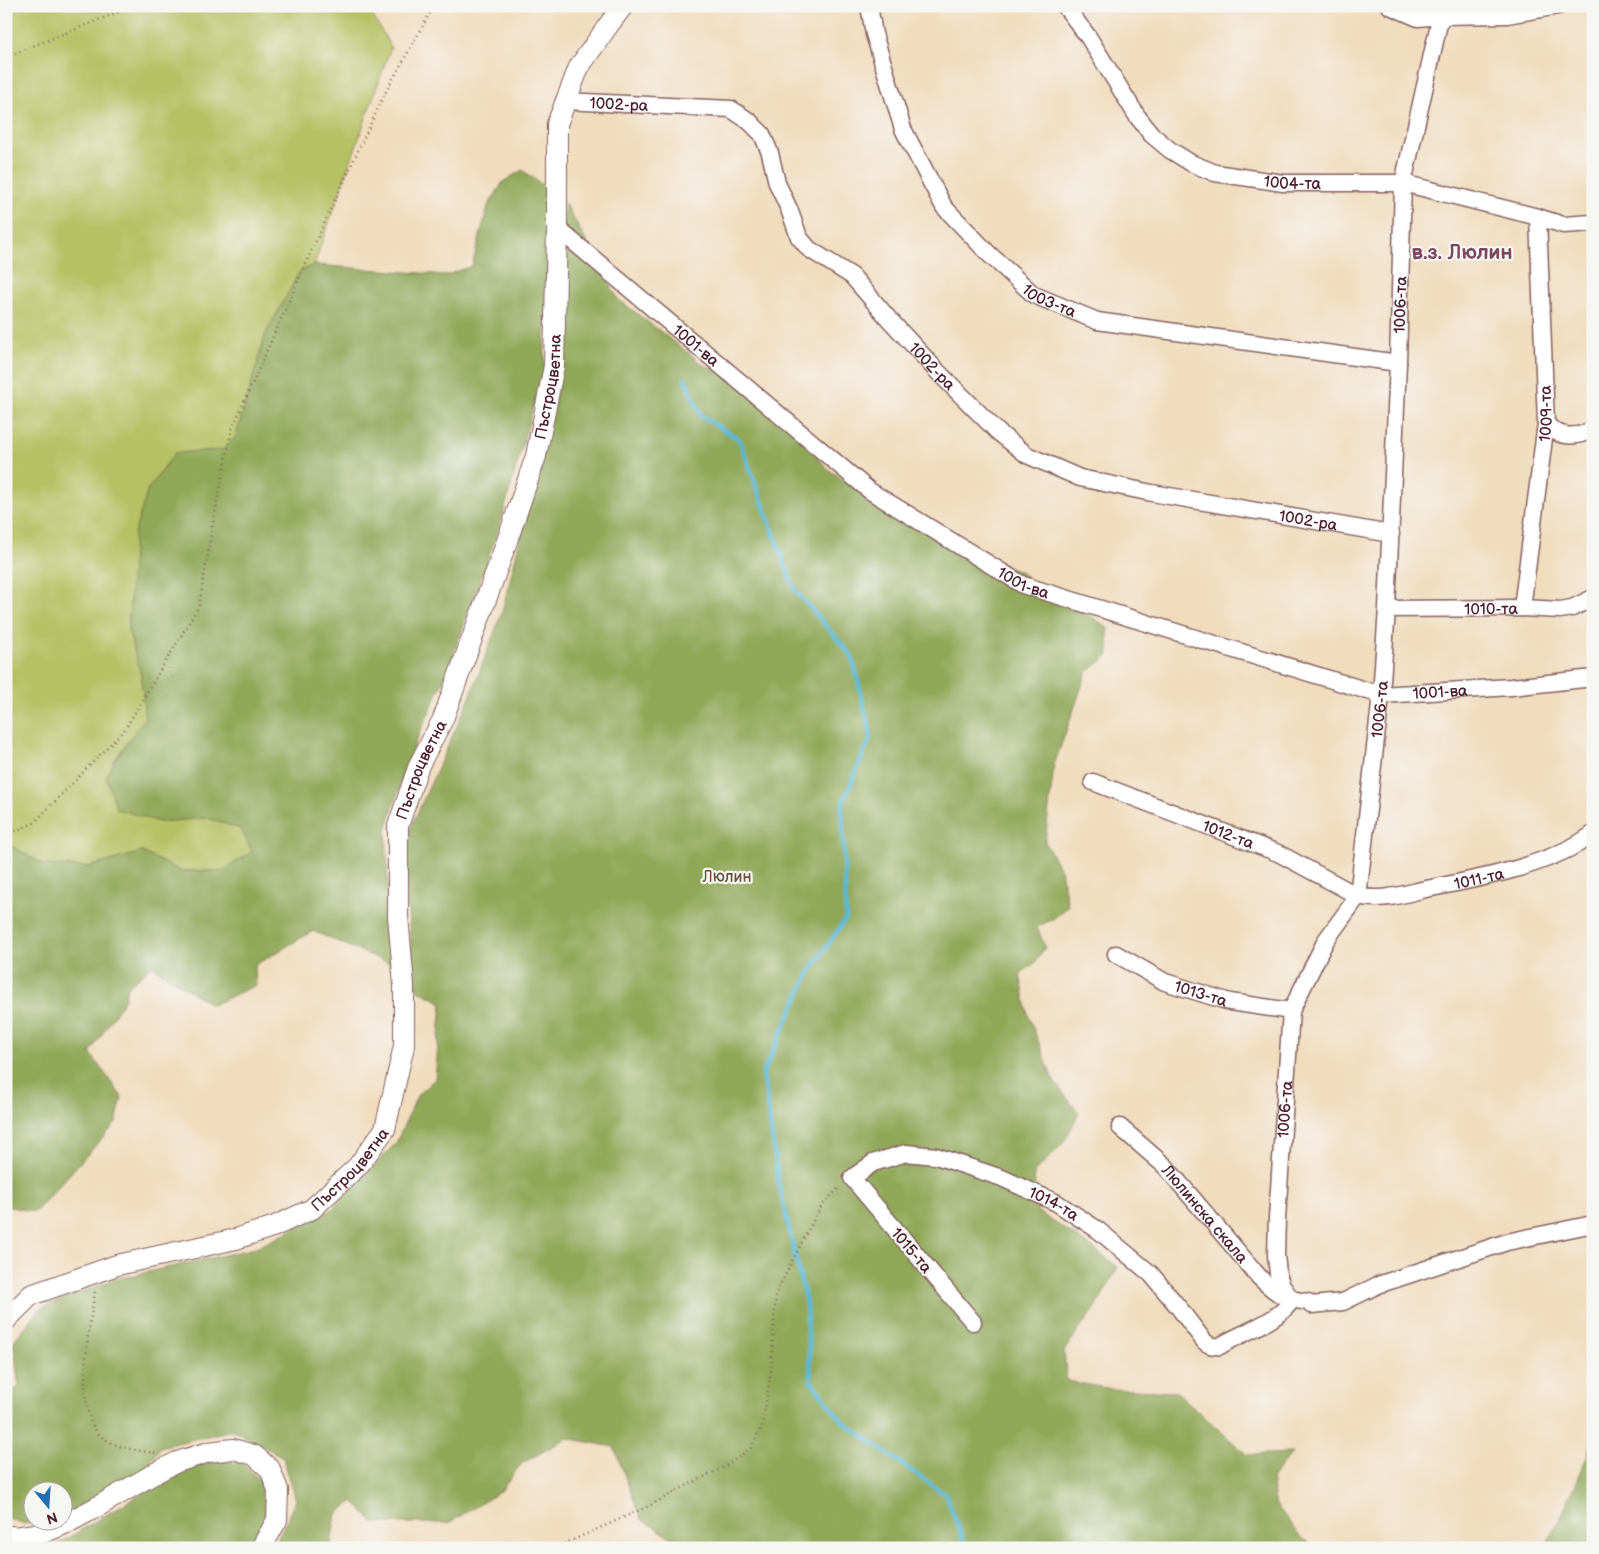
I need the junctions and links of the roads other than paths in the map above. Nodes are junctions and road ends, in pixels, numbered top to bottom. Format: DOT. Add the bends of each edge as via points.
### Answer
graph roads {
  1 [pos="623,6"];
  2 [pos="869,6"];
  3 [pos="1065,6"];
  4 [pos="1390,6"];
  5 [pos="1558,6"];
  6 [pos="1442,11"];
  7 [pos="564,101"];
  8 [pos="1403,183"];
  9 [pos="1538,217"];
  10 [pos="1593,224"];
  11 [pos="557,228"];
  12 [pos="1398,362"];
  13 [pos="1546,422"];
  14 [pos="1593,429"];
  15 [pos="1391,534"];
  16 [pos="1593,598"];
  17 [pos="1522,608"];
  18 [pos="1387,609"];
  19 [pos="1593,678"];
  20 [pos="1381,695"];
  21 [pos="1093,782"];
  22 [pos="1593,834"];
  23 [pos="1358,896"];
  24 [pos="1116,954"];
  25 [pos="1292,1011"];
  26 [pos="1120,1127"];
  27 [pos="852,1178"];
  28 [pos="1593,1224"];
  29 [pos="1292,1300"];
  30 [pos="6,1320"];
  31 [pos="973,1322"];
  32 [pos="6,1535"];
  33 [pos="262,1548"];
  1 -- 7 [label="street, Пъстроцветна" via="579,67"];
  2 -- 12 [label="street, 1003-та" via="874,34 903,129 944,207 1034,295 1098,321"];
  3 -- 8 [label="street, 1004-та" via="1090,38 1152,135 1191,163 1215,173 1284,183"];
  4 -- 6 [label="street" via="1418,18"];
  5 -- 6 [label="street" via="1507,16"];
  6 -- 8 [label="street, 1006-та"];
  7 -- 11 [label="street, Пъстроцветна" via="557,124"];
  7 -- 15 [label="street, 1002-ра" via="731,109 749,121 762,134 799,237 809,249 852,276 938,372 998,432 1027,455 1080,478"];
  8 -- 9 [label="street, 1004-та"];
  8 -- 12 [label="street, 1006-та"];
  9 -- 10 [label="street, 1004-та" via="1563,225"];
  9 -- 13 [label="street, 1009-та"];
  11 -- 20 [label="street, 1001-ва" via="870,491 1023,585"];
  11 -- 30 [label="street, Пъстроцветна" via="554,366 536,456 443,719 419,765 398,826 404,1046 385,1129 358,1166 312,1209 236,1239 117,1265 31,1295"];
  12 -- 15 [label="street, 1006-та"];
  13 -- 14 [label="street" via="1550,428 1569,436 1583,435"];
  13 -- 17 [label="street, 1009-та"];
  15 -- 18 [label="street, 1006-та"];
  16 -- 17 [label="street, 1010-та" via="1560,610"];
  17 -- 18 [label="street, 1010-та"];
  18 -- 20 [label="street, 1006-та"];
  19 -- 20 [label="street, 1001-ва"];
  20 -- 23 [label="street, 1006-та"];
  21 -- 23 [label="street, 1012-та" via="1278,853"];
  22 -- 23 [label="street, 1011-та" via="1569,849 1492,876 1391,896 1370,899"];
  23 -- 25 [label="street, 1006-та" via="1326,940"];
  24 -- 25 [label="street, 1013-та" via="1165,982 1230,1002"];
  25 -- 29 [label="street, 1006-та" via="1276,1255 1282,1286"];
  26 -- 29 [label="street, Люлинска скала" via="1165,1166 1260,1278 1275,1292"];
  27 -- 29 [label="street, 1014-та" via="873,1163 906,1153 936,1156 1002,1178 1057,1203 1098,1230 1151,1274 1204,1341 1214,1347 1275,1317"];
  27 -- 31 [label="street, 1015-та"];
  28 -- 29 [label="street, Люлинска скала" via="1508,1242 1378,1285 1343,1302 1311,1305"];
  32 -- 33 [label="street" via="43,1532 69,1522 177,1462 209,1452 233,1449 254,1455 270,1469 278,1490 277,1520"];
}
